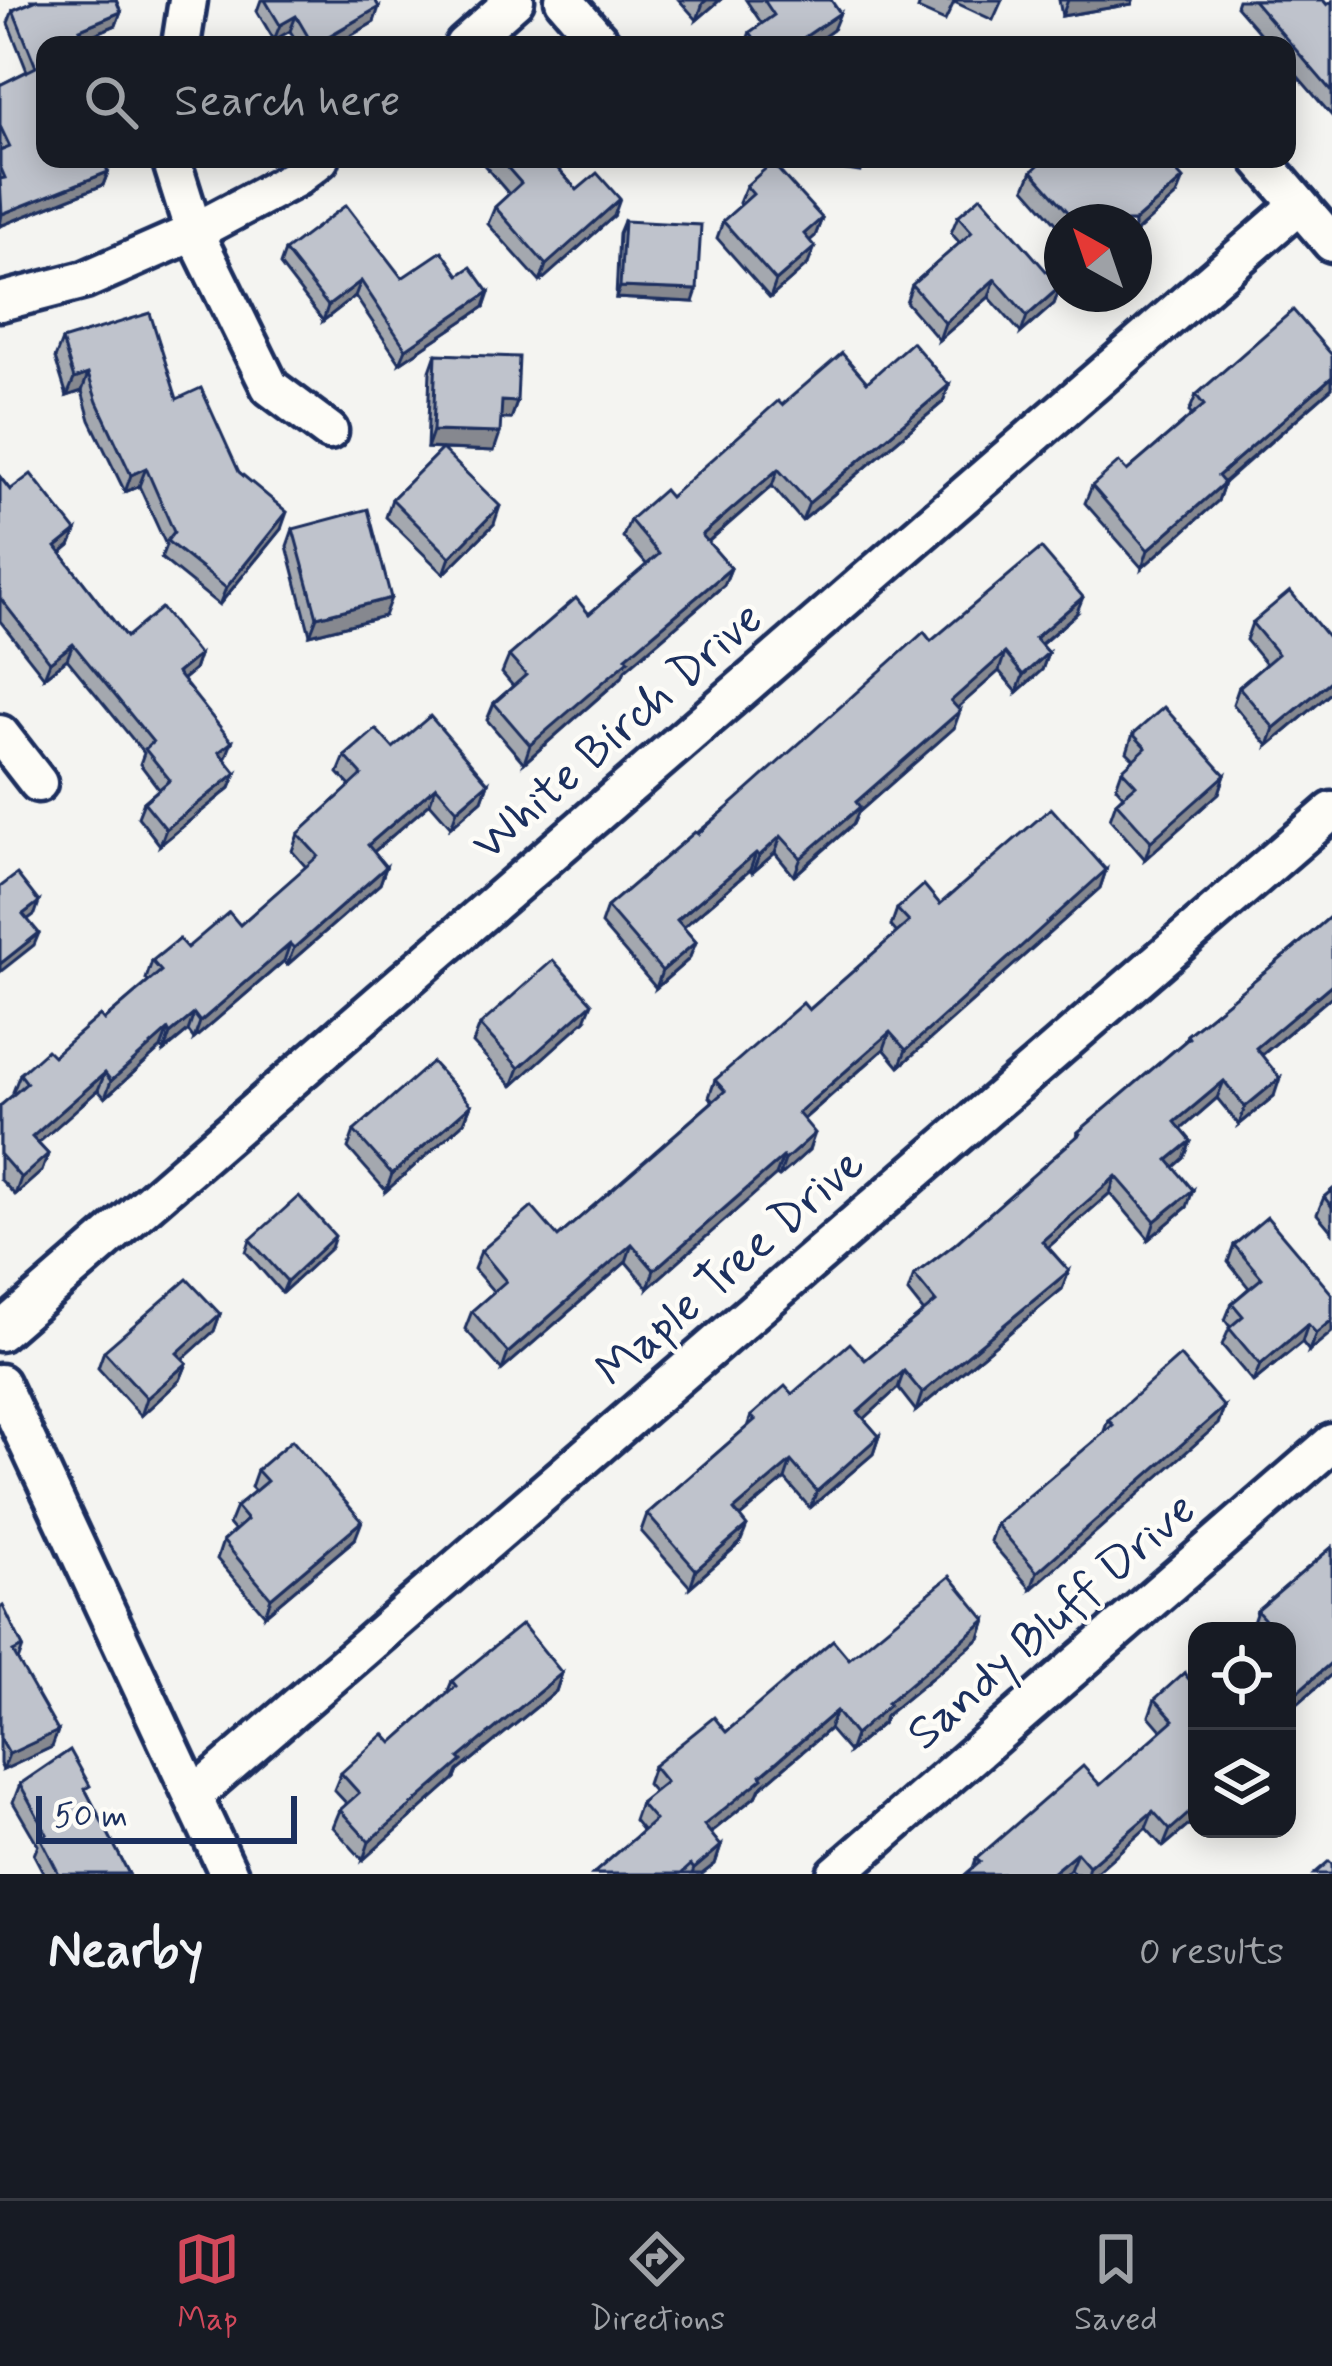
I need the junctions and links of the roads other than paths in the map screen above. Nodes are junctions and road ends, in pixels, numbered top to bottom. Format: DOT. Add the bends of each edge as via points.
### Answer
graph roads {
  1 [pos="188,0"];
  2 [pos="515,0"];
  3 [pos="564,0"];
  4 [pos="182,36"];
  5 [pos="474,36"];
  6 [pos="595,36"];
  7 [pos="174,168"];
  8 [pos="309,168"];
  9 [pos="1268,168"];
  10 [pos="1299,205"];
  11 [pos="194,232"];
  12 [pos="1332,243"];
  13 [pos="0,302"];
  14 [pos="329,430"];
  15 [pos="0,734"];
  16 [pos="38,783"];
  17 [pos="1332,812"];
  18 [pos="0,1332"];
  19 [pos="0,1383"];
  20 [pos="1332,1443"];
  21 [pos="193,1796"];
  22 [pos="229,1874"];
  23 [pos="836,1874"];
  1 -- 4 [label="street"];
  2 -- 5 [label="street"];
  3 -- 6 [label="street"];
  7 -- 11 [label="street"];
  8 -- 11 [label="street"];
  9 -- 10 [label="street"];
  10 -- 12 [label="street"];
  10 -- 18 [label="street, White Birch Drive"];
  11 -- 13 [label="street" via="85,280"];
  11 -- 14 [label="street" via="270,387"];
  15 -- 16 [label="street"];
  17 -- 21 [label="street, Maple Tree Drive"];
  19 -- 21 [label="street"];
  20 -- 23 [label="street, Sandy Bluff Drive"];
  21 -- 22 [label="street"];
}
